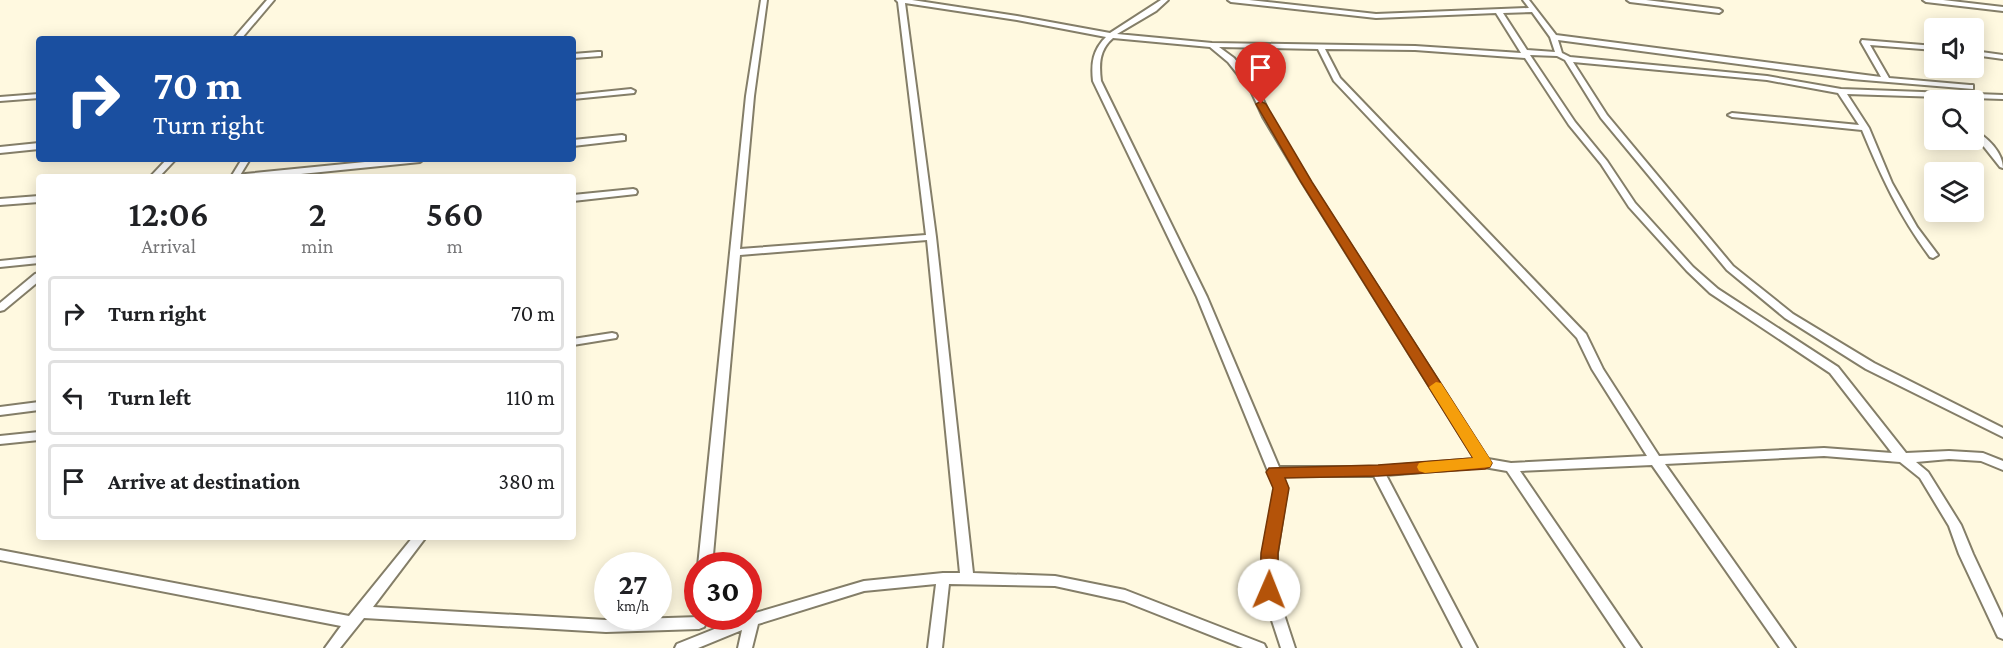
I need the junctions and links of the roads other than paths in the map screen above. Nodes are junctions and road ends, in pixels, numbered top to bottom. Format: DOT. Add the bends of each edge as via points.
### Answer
graph roads {
  1 [pos="271,0"];
  2 [pos="764,0"];
  3 [pos="900,0"];
  4 [pos="1165,0"];
  5 [pos="1231,0"];
  6 [pos="1526,0"];
  7 [pos="1630,0"];
  8 [pos="1926,0"];
  9 [pos="2003,9"];
  10 [pos="1532,10"];
  11 [pos="1498,11"];
  12 [pos="1719,11"];
  13 [pos="1110,34"];
  14 [pos="240,36"];
  15 [pos="1554,37"];
  16 [pos="1212,45"];
  17 [pos="1924,47"];
  18 [pos="1321,48"];
  19 [pos="598,54"];
  20 [pos="1525,54"];
  21 [pos="1984,54"];
  22 [pos="576,56"];
  23 [pos="1563,57"];
  24 [pos="2003,57"];
  25 [pos="1852,77"];
  26 [pos="1885,78"];
  27 [pos="1970,87"];
  28 [pos="631,91"];
  29 [pos="1841,91"];
  30 [pos="1869,92"];
  31 [pos="1918,94"];
  32 [pos="36,96"];
  33 [pos="576,96"];
  34 [pos="1924,98"];
  35 [pos="2003,98"];
  36 [pos="0,99"];
  37 [pos="1732,115"];
  38 [pos="1865,128"];
  39 [pos="622,138"];
  40 [pos="1984,141"];
  41 [pos="576,143"];
  42 [pos="36,146"];
  43 [pos="0,150"];
  44 [pos="169,162"];
  45 [pos="391,162"];
  46 [pos="2003,165"];
  47 [pos="156,174"];
  48 [pos="274,174"];
  49 [pos="633,192"];
  50 [pos="576,198"];
  51 [pos="36,199"];
  52 [pos="0,202"];
  53 [pos="931,237"];
  54 [pos="736,252"];
  55 [pos="1933,255"];
  56 [pos="36,260"];
  57 [pos="0,264"];
  58 [pos="36,278"];
  59 [pos="0,308"];
  60 [pos="612,336"];
  61 [pos="576,342"];
  62 [pos="36,406"];
  63 [pos="0,411"];
  64 [pos="2003,433"];
  65 [pos="36,436"];
  66 [pos="0,440"];
  67 [pos="1903,458"];
  68 [pos="1656,461"];
  69 [pos="1485,463"];
  70 [pos="2003,466"];
  71 [pos="1511,467"];
  72 [pos="1378,471"];
  73 [pos="1274,472"];
  74 [pos="418,540"];
  75 [pos="706,552"];
  76 [pos="0,555"];
  77 [pos="943,578"];
  78 [pos="967,579"];
  79 [pos="355,617"];
  80 [pos="762,617"];
  81 [pos="684,621"];
  82 [pos="698,630"];
  83 [pos="724,630"];
  84 [pos="750,630"];
  85 [pos="2003,633"];
  86 [pos="697,640"];
  87 [pos="332,648"];
  88 [pos="682,648"];
  89 [pos="745,648"];
  90 [pos="935,648"];
  91 [pos="1259,648"];
  92 [pos="1288,648"];
  93 [pos="1470,648"];
  94 [pos="1634,648"];
  95 [pos="1788,648"];
  1 -- 14 [label="street"];
  2 -- 54 [label="street" via="750,96"];
  3 -- 13 [label="street"];
  3 -- 53 [label="street"];
  4 -- 13 [label="street"];
  5 -- 11 [label="street" via="1376,16"];
  6 -- 10 [label="street"];
  7 -- 12 [label="street"];
  8 -- 9 [label="street"];
  10 -- 11 [label="street"];
  10 -- 15 [label="street"];
  11 -- 20 [label="street"];
  13 -- 16 [label="street"];
  13 -- 73 [label="street" via="1095,54 1097,81 1202,297"];
  15 -- 23 [label="street"];
  15 -- 25 [label="street"];
  16 -- 18 [label="street"];
  16 -- 69 [label="street" via="1231,60 1255,91 1306,182"];
  17 -- 26 [label="street" via="1865,42"];
  18 -- 20 [label="street"];
  18 -- 68 [label="street" via="1337,79 1582,336 1598,369"];
  19 -- 22 [label="street"];
  20 -- 23 [label="street"];
  20 -- 67 [label="street" via="1632,205 1690,269 1714,291 1834,370"];
  21 -- 24 [label="street"];
  23 -- 29 [label="street" via="1767,78"];
  23 -- 64 [label="street" via="1605,116 1730,268 1789,316 1870,366"];
  25 -- 26 [label="street"];
  25 -- 30 [label="street"];
  26 -- 27 [label="street"];
  28 -- 33 [label="street"];
  29 -- 30 [label="street"];
  29 -- 38 [label="street"];
  30 -- 31 [label="street"];
  31 -- 34 [label="street"];
  31 -- 35 [label="street"];
  32 -- 36 [label="street"];
  37 -- 38 [label="street"];
  38 -- 55 [label="street" via="1888,183"];
  39 -- 41 [label="street"];
  40 -- 46 [label="street"];
  42 -- 43 [label="street"];
  44 -- 47 [label="street"];
  45 -- 48 [label="street"];
  49 -- 50 [label="street"];
  51 -- 52 [label="street"];
  53 -- 54 [label="street"];
  53 -- 78 [label="street"];
  54 -- 75 [label="street"];
  56 -- 57 [label="street"];
  58 -- 59 [label="street"];
  60 -- 61 [label="street"];
  62 -- 63 [label="street"];
  65 -- 66 [label="street"];
  67 -- 68 [label="street" via="1824,452"];
  67 -- 70 [label="street" via="1983,457"];
  67 -- 85 [label="street" via="1924,475 1955,525"];
  68 -- 71 [label="street"];
  68 -- 95 [label="street"];
  69 -- 71 [label="street"];
  69 -- 72 [label="street"];
  71 -- 94 [label="street"];
  72 -- 73 [label="street"];
  72 -- 93 [label="street"];
  73 -- 92 [label="street" via="1281,488 1270,553 1269,590"];
  74 -- 79 [label="street"];
  76 -- 79 [label="street"];
  77 -- 78 [label="street"];
  77 -- 80 [label="street" via="864,586"];
  77 -- 90 [label="street"];
  78 -- 91 [label="street" via="1055,581 1125,596"];
  79 -- 81 [label="street" via="606,626"];
  79 -- 87 [label="street"];
  82 -- 86 [label="street"];
  83 -- 86 [label="street"];
  84 -- 89 [label="street"];
  86 -- 88 [label="street"];
}
